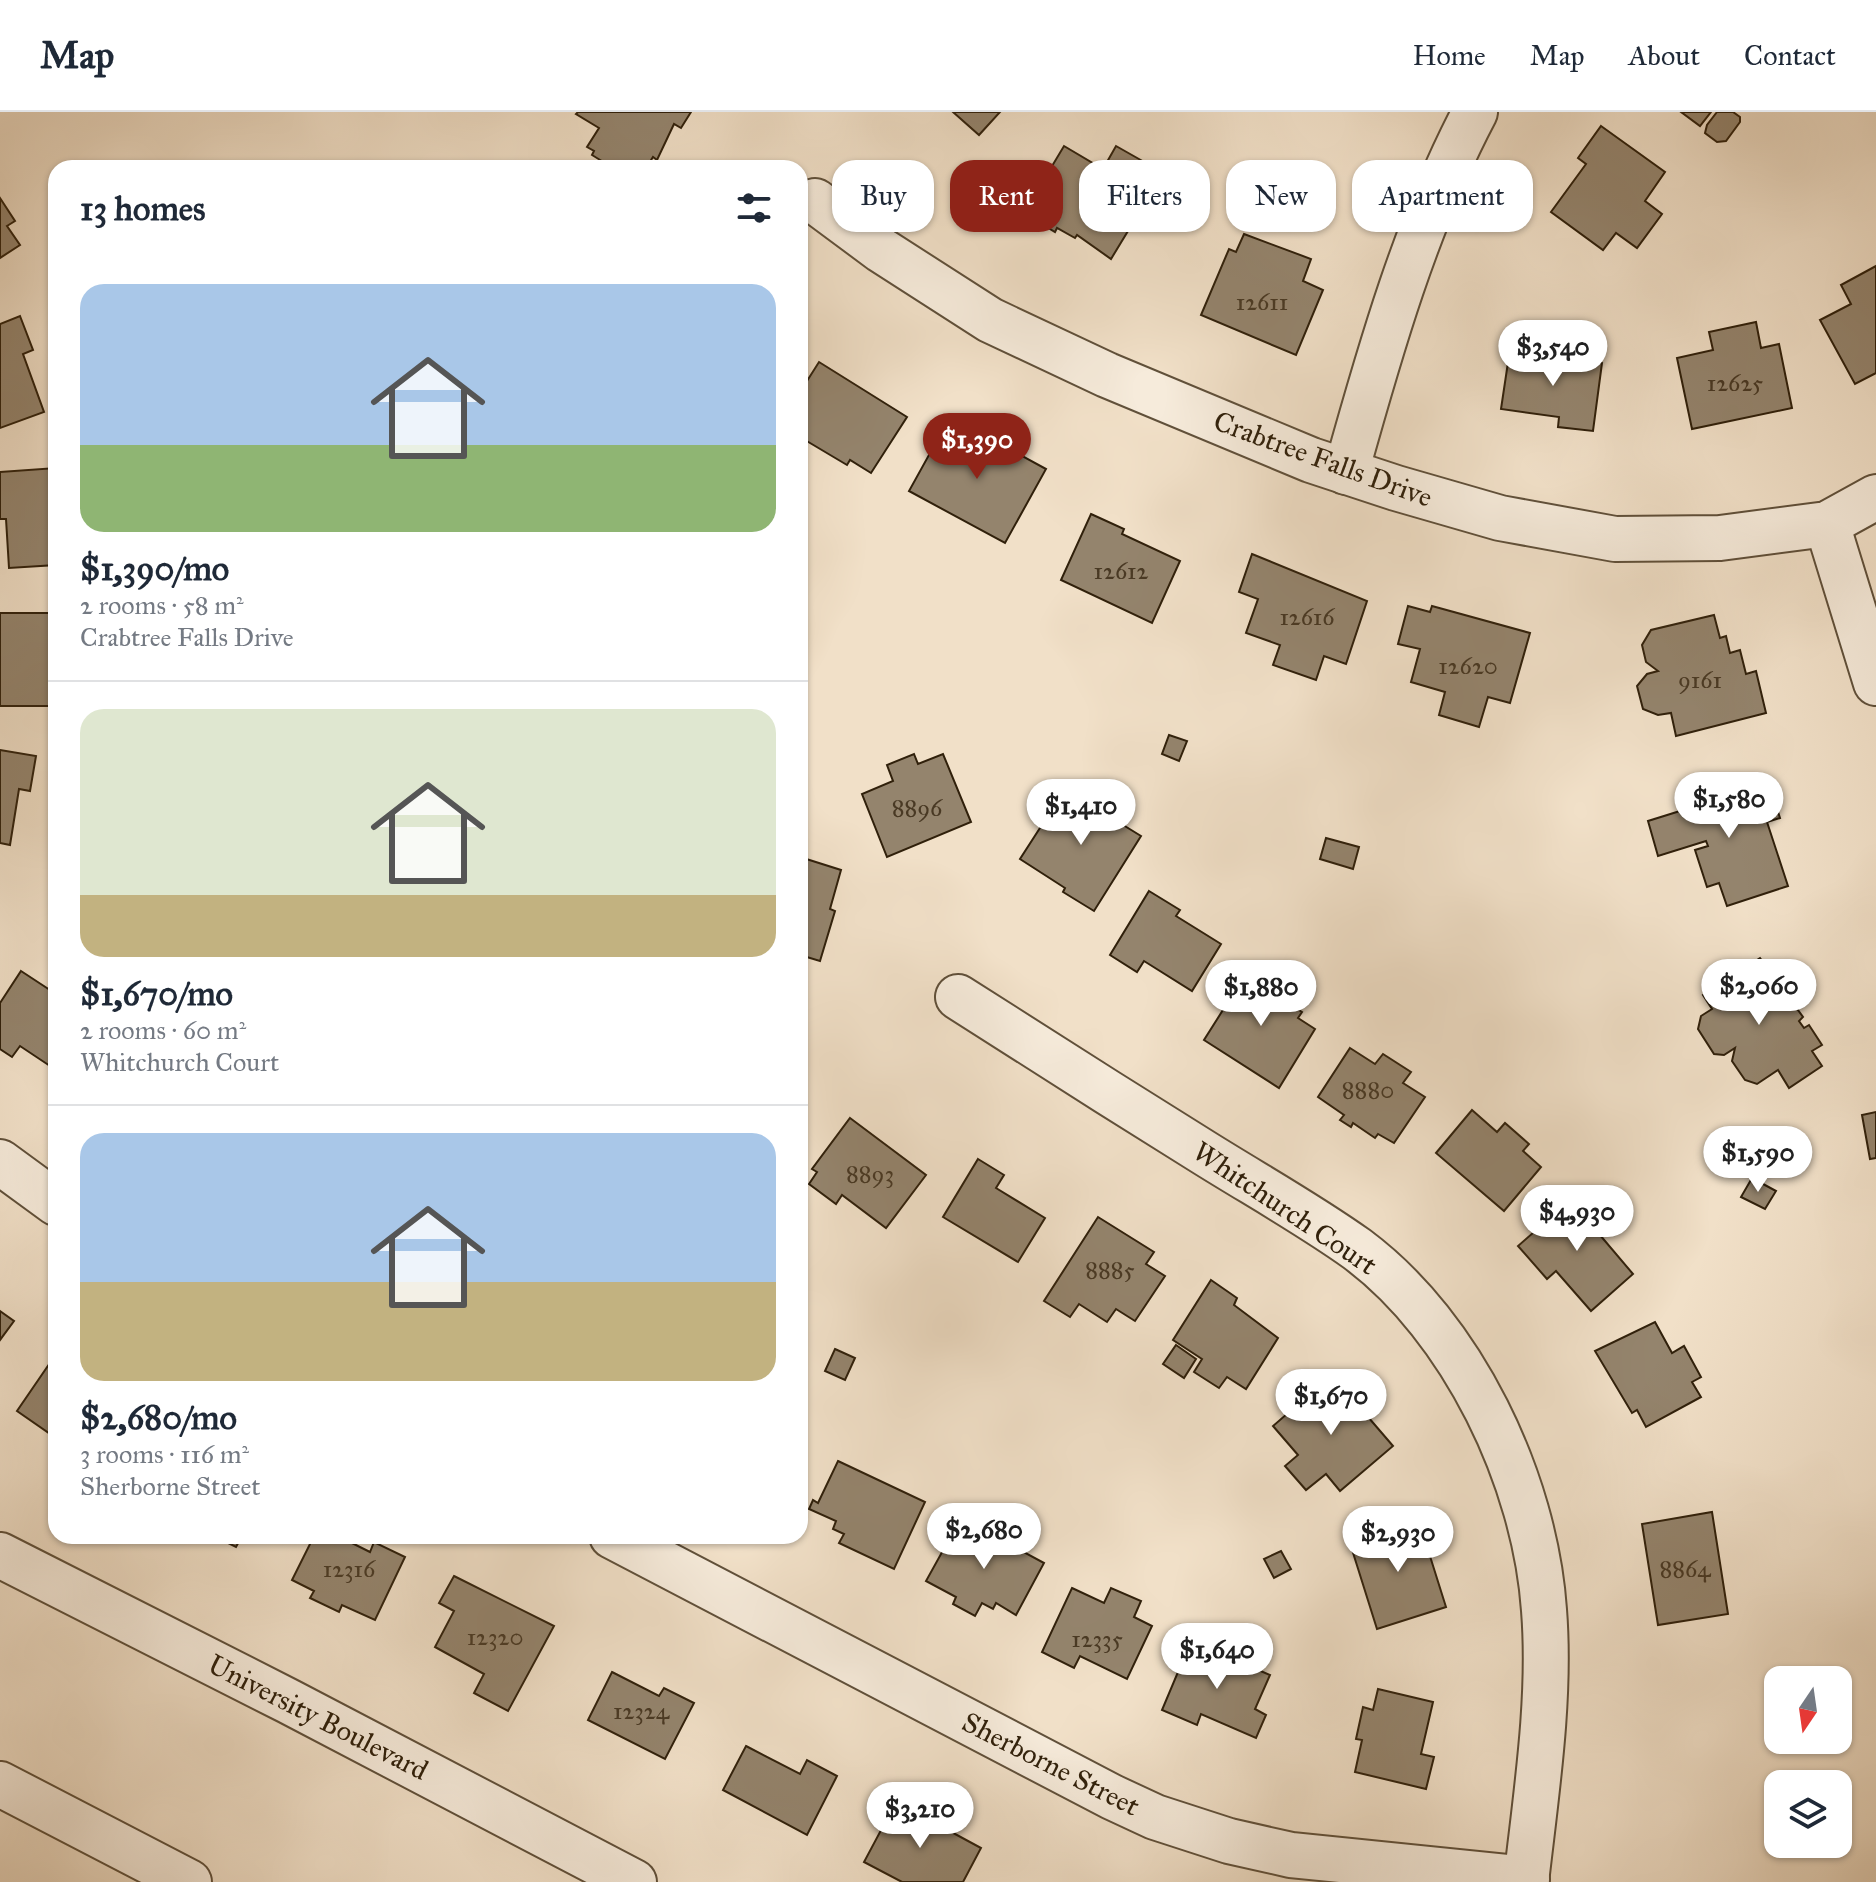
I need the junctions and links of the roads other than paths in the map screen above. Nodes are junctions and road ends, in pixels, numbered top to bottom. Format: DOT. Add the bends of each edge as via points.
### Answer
graph roads {
  1 [pos="1475,112"];
  2 [pos="815,201"];
  3 [pos="1346,472"];
  4 [pos="1876,497"];
  5 [pos="1827,524"];
  6 [pos="1876,683"];
  7 [pos="958,997"];
  8 [pos="0,1162"];
  9 [pos="48,1197"];
  10 [pos="627,1544"];
  11 [pos="0,1555"];
  12 [pos="0,1784"];
  13 [pos="1526,1881"];
  14 [pos="189,1882"];
  15 [pos="634,1882"];
  1 -- 3 [label="street" via="1437,192"];
  2 -- 3 [label="street, Crabtree Falls Drive" via="990,320 1189,410"];
  3 -- 5 [label="street, Crabtree Falls Drive" via="1500,518 1615,539 1720,538"];
  4 -- 5 [label="street, Crabtree Falls Drive"];
  5 -- 6 [label="street"];
  7 -- 13 [label="street, Whitchurch Court" via="1357,1249 1415,1304 1470,1380 1507,1456 1532,1538 1544,1609 1546,1681"];
  8 -- 9 [label="street"];
  10 -- 13 [label="street, Sherborne Street" via="1155,1817 1291,1855"];
  11 -- 15 [label="street, University Boulevard"];
  12 -- 14 [label="street"];
}
